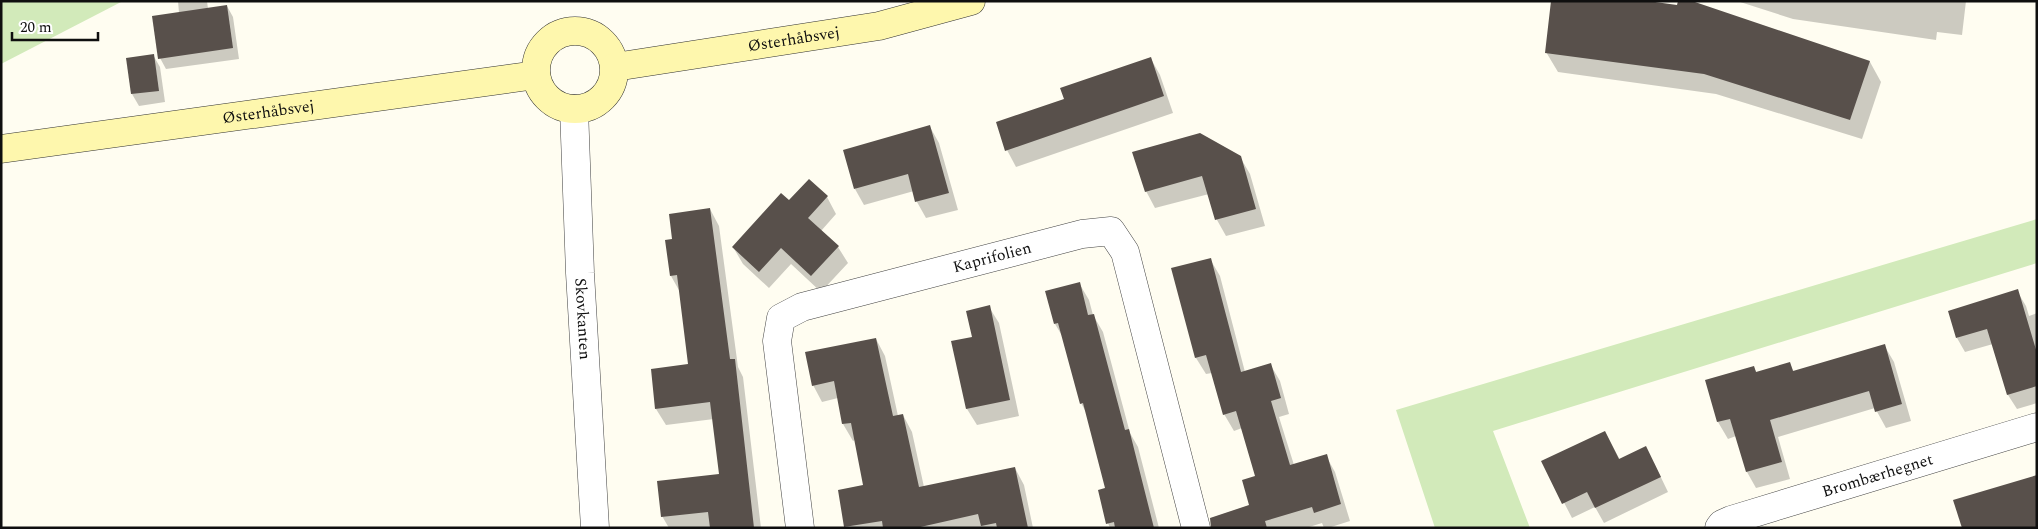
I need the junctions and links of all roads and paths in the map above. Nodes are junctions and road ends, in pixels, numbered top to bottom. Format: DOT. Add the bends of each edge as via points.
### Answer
graph roads {
  1 [pos="971,1"];
  2 [pos="615,68"];
  3 [pos="536,75"];
  4 [pos="574,110"];
  5 [pos="1,149"];
  6 [pos="2037,427"];
  7 [pos="595,528"];
  8 [pos="800,528"];
  9 [pos="1196,528"];
  10 [pos="1719,528"];
  1 -- 2 [label="street, Østerhåbsvej" via="880,26"];
  2 -- 3 [label="street" via="613,57 601,40 592,34 572,31 561,33 544,45 536,64"];
  2 -- 4 [label="street" via="614,78 604,97 585,108"];
  3 -- 4 [label="street" via="548,99"];
  3 -- 5 [label="street, Østerhåbsvej"];
  4 -- 7 [label="street, Skovkanten"];
  6 -- 10 [label="street, Brombærhegnet" via="1731,520"];
  8 -- 9 [label="street, Kaprifolien" via="777,341 781,318 802,307 1082,234 1111,231 1125,252"];
}
